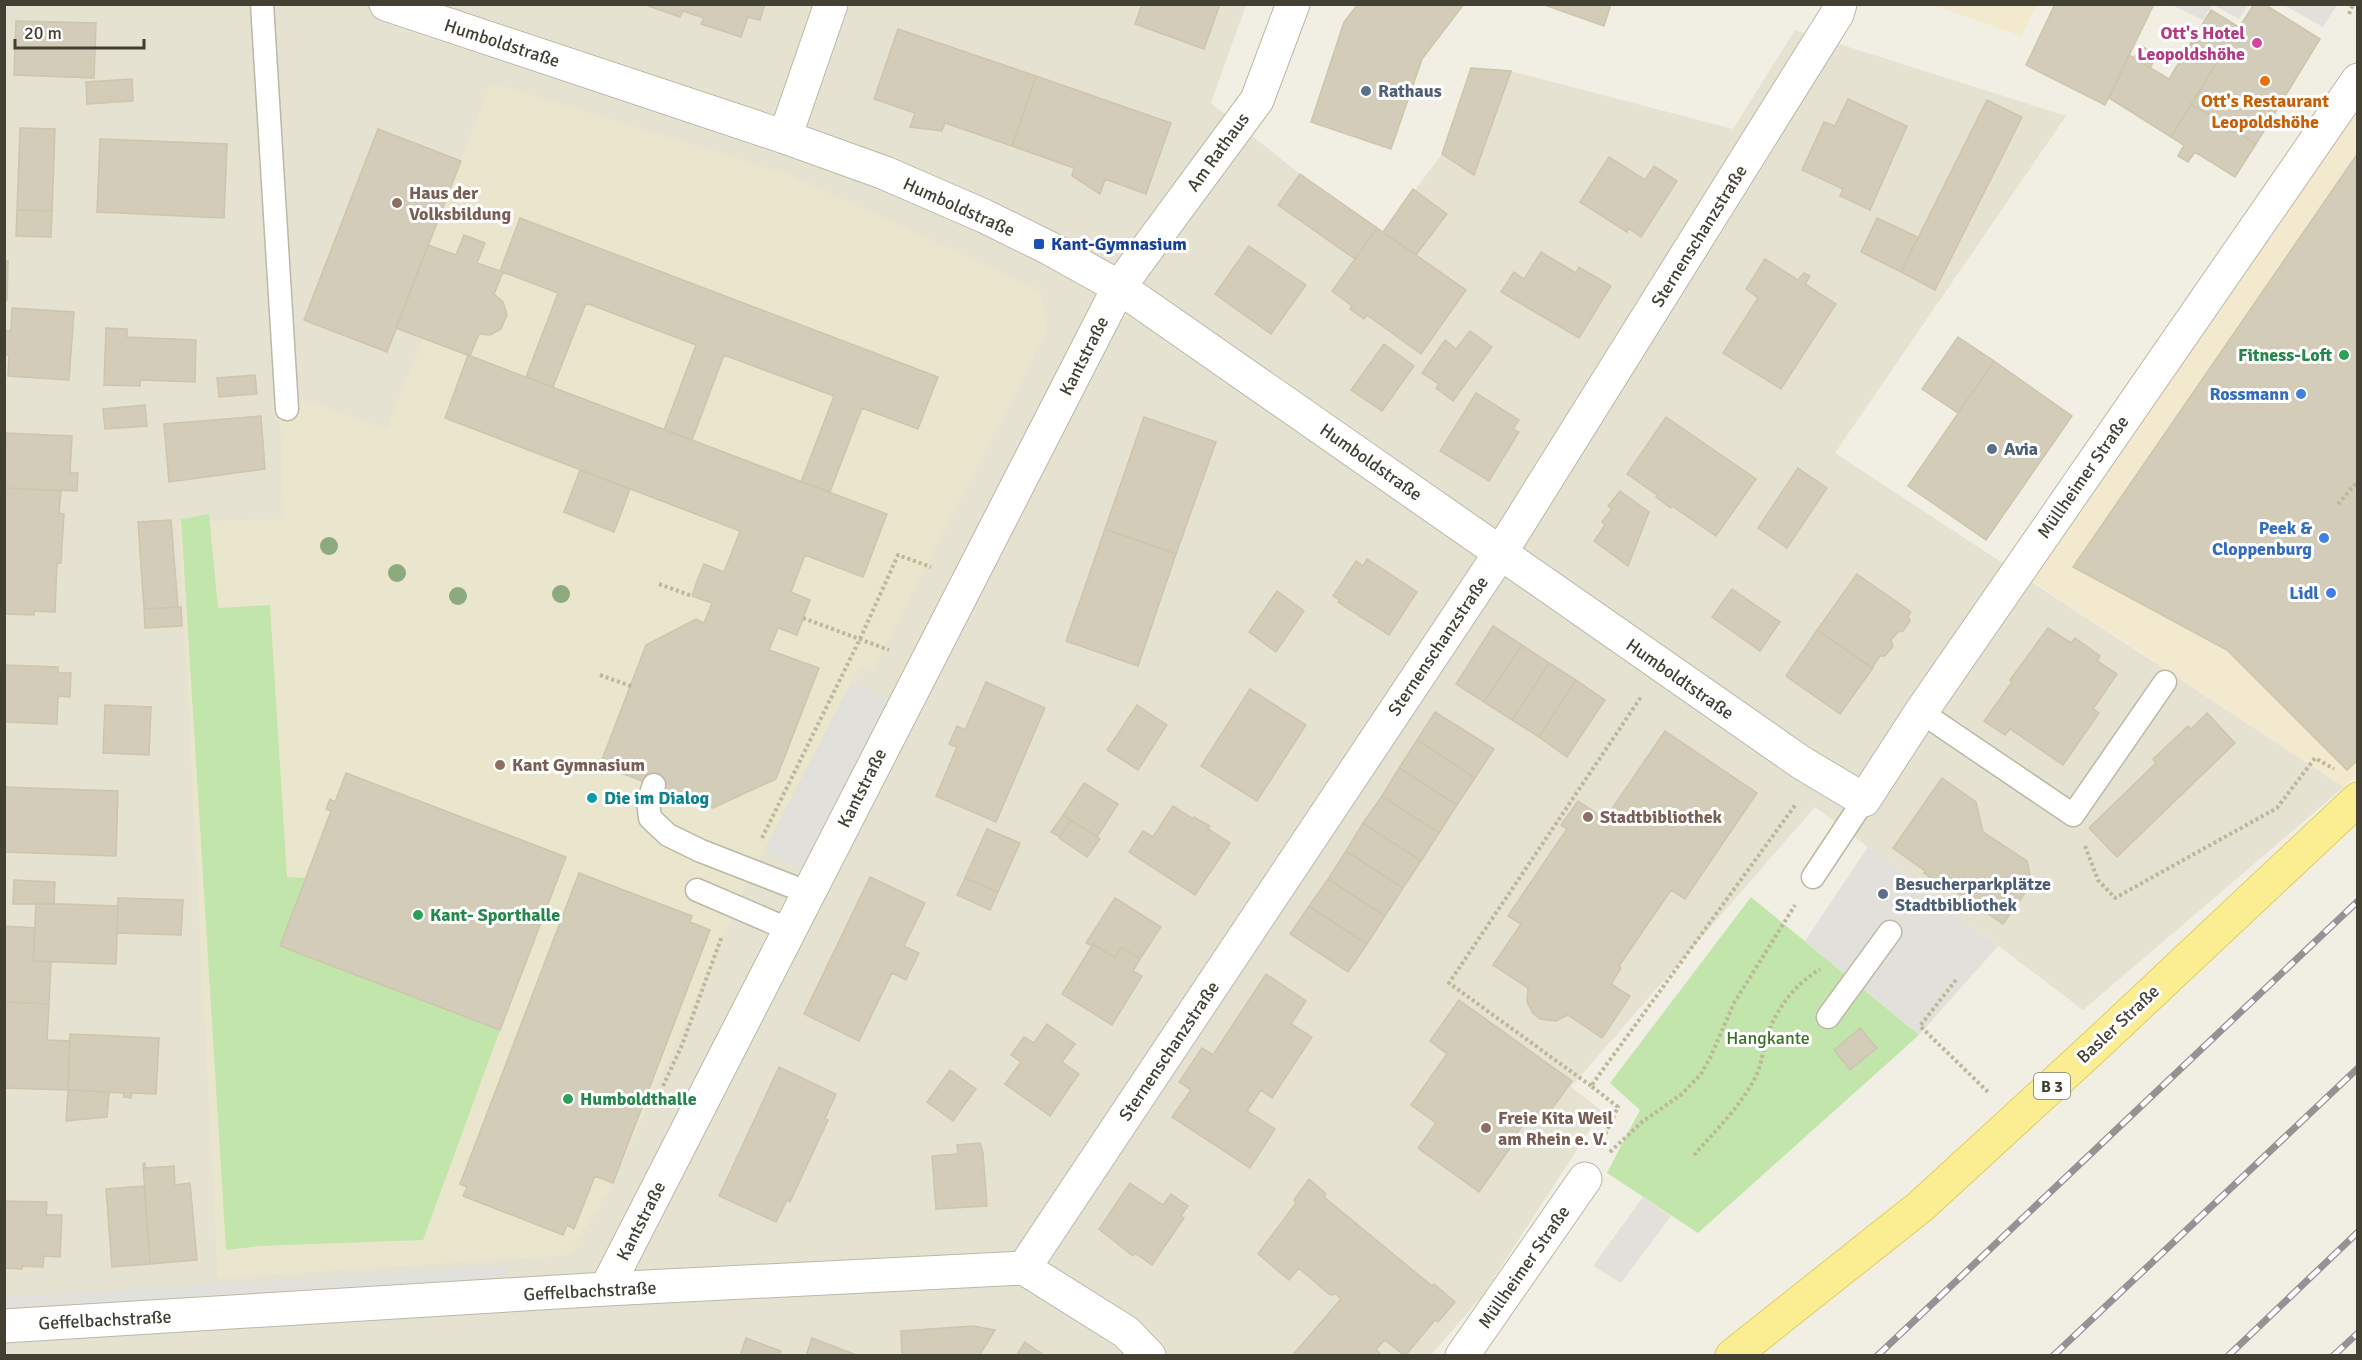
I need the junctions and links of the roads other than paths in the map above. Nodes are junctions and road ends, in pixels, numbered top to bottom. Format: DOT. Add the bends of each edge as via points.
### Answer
graph roads {
  1 [pos="262,4"];
  2 [pos="386,4"];
  3 [pos="831,4"];
  4 [pos="1293,4"];
  5 [pos="1839,9"];
  6 [pos="2358,80"];
  7 [pos="785,137"];
  8 [pos="1119,287"];
  9 [pos="287,409"];
  10 [pos="1501,552"];
  11 [pos="2165,682"];
  12 [pos="1921,712"];
  13 [pos="654,785"];
  14 [pos="2349,786"];
  15 [pos="1864,800"];
  16 [pos="1814,877"];
  17 [pos="697,890"];
  18 [pos="809,892"];
  19 [pos="790,930"];
  20 [pos="1890,932"];
  21 [pos="1828,1017"];
  22 [pos="1585,1179"];
  23 [pos="1024,1268"];
  24 [pos="606,1289"];
  25 [pos="4,1326"];
  26 [pos="1149,1356"];
  27 [pos="1462,1356"];
  28 [pos="1732,1356"];
  1 -- 9 [label="lane"];
  2 -- 7 [label="street, Humboldstraße"];
  3 -- 7 [label="street"];
  4 -- 8 [label="street, Am Rathaus" via="1257,99"];
  5 -- 10 [label="street, Sternenschanzstraße"];
  6 -- 12 [label="street, Müllheimer Straße"];
  7 -- 8 [label="street, Humboldstraße" via="885,173 984,216"];
  8 -- 10 [label="street, Humboldstraße"];
  8 -- 18 [label="street, Kantstraße"];
  10 -- 15 [label="street, Humboldtstraße" via="1817,774"];
  10 -- 23 [label="street, Sternenschanzstraße"];
  11 -- 12 [label="lane" via="2073,814"];
  12 -- 15 [label="street, Müllheimer Straße"];
  13 -- 18 [label="lane" via="648,802 650,818 668,835"];
  14 -- 28 [label="main road, Basler Straße / B 3" via="2103,1039 1921,1206"];
  15 -- 16 [label="lane, Müllheimer Straße"];
  17 -- 19 [label="lane"];
  18 -- 19 [label="street, Kantstraße"];
  19 -- 24 [label="street, Kantstraße"];
  20 -- 21 [label="lane"];
  22 -- 27 [label="street, Müllheimer Straße"];
  23 -- 24 [label="street, Geffelbachstraße"];
  23 -- 26 [label="street" via="1126,1332"];
  24 -- 25 [label="street, Geffelbachstraße"];
}
